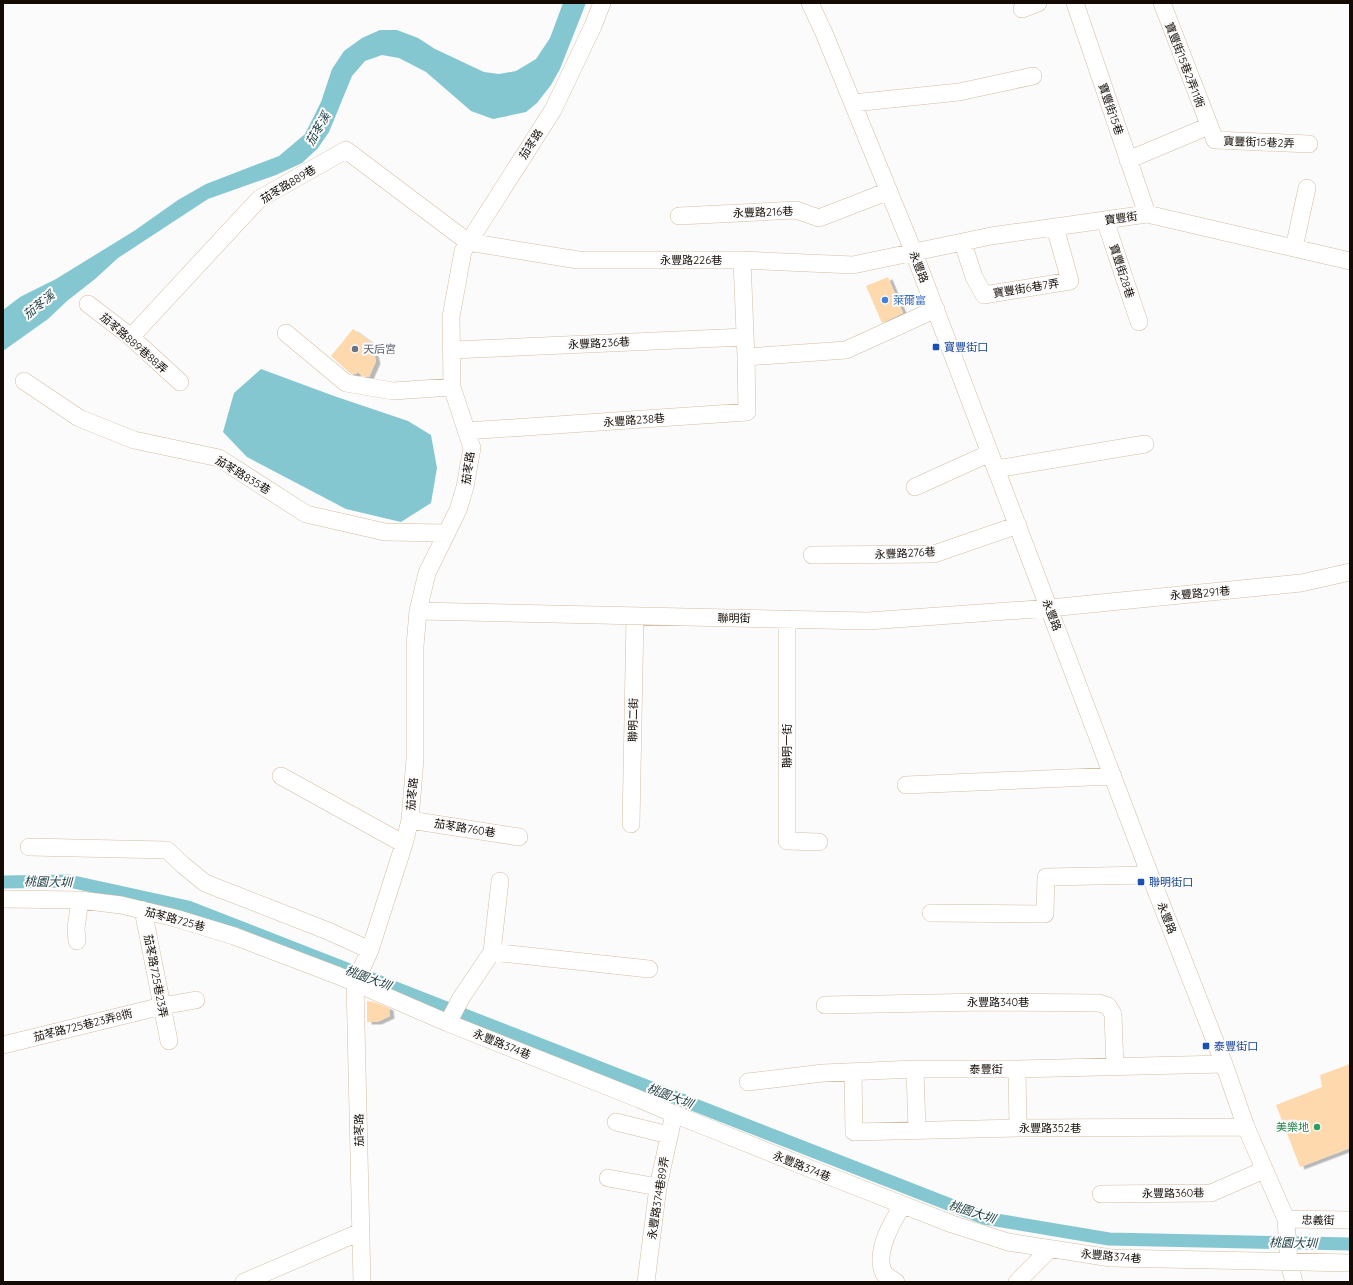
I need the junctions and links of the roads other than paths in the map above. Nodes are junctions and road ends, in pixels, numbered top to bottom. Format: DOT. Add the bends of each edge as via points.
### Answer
graph roads {
  1 [pos="602,3"];
  2 [pos="810,3"];
  3 [pos="1038,3"];
  4 [pos="1075,3"];
  5 [pos="1162,3"];
  6 [pos="1022,9"];
  7 [pos="1033,76"];
  8 [pos="853,103"];
  9 [pos="1208,126"];
  10 [pos="1309,144"];
  11 [pos="1128,160"];
  12 [pos="1307,188"];
  13 [pos="889,191"];
  14 [pos="1147,214"];
  15 [pos="679,216"];
  16 [pos="1105,220"];
  17 [pos="1056,227"];
  18 [pos="468,242"];
  19 [pos="963,243"];
  20 [pos="1294,248"];
  21 [pos="914,253"];
  22 [pos="742,260"];
  23 [pos="1350,261"];
  24 [pos="88,304"];
  25 [pos="936,309"];
  26 [pos="1139,322"];
  27 [pos="286,333"];
  28 [pos="130,337"];
  29 [pos="745,337"];
  30 [pos="452,350"];
  31 [pos="746,357"];
  32 [pos="24,381"];
  33 [pos="180,382"];
  34 [pos="452,387"];
  35 [pos="466,431"];
  36 [pos="1145,444"];
  37 [pos="990,453"];
  38 [pos="996,469"];
  39 [pos="915,487"];
  40 [pos="1018,525"];
  41 [pos="446,533"];
  42 [pos="812,555"];
  43 [pos="1350,572"];
  44 [pos="1050,608"];
  45 [pos="418,611"];
  46 [pos="635,616"];
  47 [pos="787,619"];
  48 [pos="281,776"];
  49 [pos="1114,776"];
  50 [pos="906,785"];
  51 [pos="410,820"];
  52 [pos="631,824"];
  53 [pos="519,837"];
  54 [pos="819,842"];
  55 [pos="404,844"];
  56 [pos="29,847"];
  57 [pos="1150,875"];
  58 [pos="500,881"];
  59 [pos="3,899"];
  60 [pos="80,900"];
  61 [pos="143,910"];
  62 [pos="931,913"];
  63 [pos="77,941"];
  64 [pos="492,952"];
  65 [pos="368,954"];
  66 [pos="649,970"];
  67 [pos="338,976"];
  68 [pos="356,981"];
  69 [pos="196,1000"];
  70 [pos="825,1005"];
  71 [pos="162,1006"];
  72 [pos="450,1020"];
  73 [pos="169,1041"];
  74 [pos="3,1045"];
  75 [pos="1224,1064"];
  76 [pos="1115,1067"];
  77 [pos="915,1069"];
  78 [pos="1017,1069"];
  79 [pos="853,1072"];
  80 [pos="748,1082"];
  81 [pos="674,1114"];
  82 [pos="616,1122"];
  83 [pos="1018,1128"];
  84 [pos="1246,1128"];
  85 [pos="917,1130"];
  86 [pos="669,1135"];
  87 [pos="1264,1170"];
  88 [pos="608,1178"];
  89 [pos="658,1187"];
  90 [pos="1101,1194"];
  91 [pos="903,1205"];
  92 [pos="1350,1220"];
  93 [pos="1286,1224"];
  94 [pos="360,1232"];
  95 [pos="1050,1249"];
  96 [pos="1288,1260"];
  97 [pos="1350,1262"];
  98 [pos="244,1282"];
  99 [pos="362,1282"];
  100 [pos="646,1282"];
  101 [pos="896,1282"];
  102 [pos="1017,1282"];
  103 [pos="1294,1282"];
  1 -- 18 [label="street, 茄苳路" via="553,110"];
  2 -- 8 [label="street, 永豐路"];
  3 -- 6 [label="street"];
  4 -- 11 [label="street, 寶豐街15巷"];
  5 -- 9 [label="street, 寶豐街15巷2弄11衖"];
  7 -- 8 [label="street" via="959,92"];
  8 -- 13 [label="street, 永豐路"];
  9 -- 10 [label="street, 寶豐街15巷2弄" via="1215,140"];
  9 -- 11 [label="street"];
  11 -- 14 [label="street, 寶豐街15巷"];
  12 -- 20 [label="street"];
  13 -- 15 [label="street, 永豐路216巷" via="819,218 796,210"];
  13 -- 21 [label="street, 永豐路"];
  14 -- 16 [label="street, 寶豐街"];
  14 -- 20 [label="street, 寶豐街"];
  16 -- 17 [label="street, 寶豐街"];
  16 -- 26 [label="street, 寶豐街28巷"];
  17 -- 19 [label="street, 寶豐街" via="991,236"];
  17 -- 19 [label="street, 寶豐街6巷7弄" via="1070,281 984,295 974,277"];
  18 -- 22 [label="street, 永豐路226巷" via="578,260"];
  18 -- 28 [label="street, 茄苳路889巷" via="346,150 259,200"];
  18 -- 30 [label="street, 茄苳路" via="451,317"];
  19 -- 21 [label="street, 寶豐街"];
  20 -- 23 [label="street, 寶豐街"];
  21 -- 22 [label="street, 永豐路226巷" via="853,265"];
  21 -- 25 [label="street, 永豐路"];
  22 -- 29 [label="street"];
  24 -- 28 [label="street, 茄苳路889巷88弄"];
  25 -- 31 [label="street" via="846,350"];
  25 -- 37 [label="street, 永豐路"];
  27 -- 34 [label="street" via="346,382 393,390"];
  28 -- 33 [label="street, 茄苳路889巷88弄"];
  29 -- 30 [label="street, 永豐路236巷"];
  29 -- 31 [label="street"];
  30 -- 34 [label="street, 茄苳路"];
  31 -- 35 [label="street, 永豐路238巷" via="747,412"];
  32 -- 41 [label="street, 茄苳路835巷" via="79,418 134,440 219,458 306,514 385,532"];
  34 -- 35 [label="street, 茄苳路"];
  35 -- 41 [label="street, 茄苳路" via="472,448 465,487 458,510"];
  36 -- 38 [label="street"];
  37 -- 38 [label="street, 永豐路"];
  37 -- 39 [label="street"];
  38 -- 40 [label="street, 永豐路"];
  40 -- 42 [label="street, 永豐路276巷" via="934,554"];
  40 -- 44 [label="street, 永豐路"];
  41 -- 45 [label="street, 茄苳路" via="427,573"];
  43 -- 44 [label="street, 永豐路291巷" via="1301,583"];
  44 -- 47 [label="street, 聯明街" via="868,621"];
  44 -- 49 [label="street, 永豐路"];
  45 -- 46 [label="street, 聯明街"];
  45 -- 51 [label="street, 茄苳路" via="415,646 415,759"];
  46 -- 47 [label="street, 聯明街"];
  46 -- 52 [label="street, 聯明二街"];
  47 -- 54 [label="street, 聯明一街" via="787,841"];
  48 -- 55 [label="street"];
  49 -- 50 [label="street"];
  49 -- 57 [label="street, 永豐路"];
  51 -- 53 [label="street, 茄苳路760巷"];
  51 -- 55 [label="street, 茄苳路"];
  55 -- 65 [label="street, 茄苳路"];
  56 -- 65 [label="street" via="167,850 205,883 321,929"];
  57 -- 62 [label="street" via="1046,877 1045,914"];
  57 -- 75 [label="street, 永豐路"];
  58 -- 64 [label="street"];
  59 -- 60 [label="street, 茄苳路725巷"];
  60 -- 61 [label="street, 茄苳路725巷"];
  60 -- 63 [label="street"];
  61 -- 67 [label="street, 茄苳路725巷" via="234,936"];
  61 -- 71 [label="street, 茄苳路725巷23弄"];
  64 -- 66 [label="street"];
  64 -- 72 [label="street" via="461,998"];
  65 -- 68 [label="street, 茄苳路"];
  67 -- 68 [label="street, 永豐路374巷"];
  68 -- 72 [label="street, 永豐路374巷"];
  68 -- 94 [label="street, 茄苳路"];
  69 -- 71 [label="street, 茄苳路725巷23弄8衖"];
  70 -- 76 [label="street, 永豐路340巷" via="1099,1002 1108,1006 1113,1014"];
  71 -- 73 [label="street, 茄苳路725巷23弄"];
  71 -- 74 [label="street, 茄苳路725巷23弄8衖"];
  72 -- 81 [label="street, 永豐路374巷"];
  75 -- 76 [label="street, 泰豐街"];
  75 -- 84 [label="street, 永豐路"];
  76 -- 78 [label="street, 泰豐街"];
  77 -- 78 [label="street, 泰豐街"];
  77 -- 79 [label="street, 泰豐街"];
  77 -- 85 [label="street"];
  78 -- 83 [label="street"];
  79 -- 80 [label="street, 泰豐街"];
  79 -- 85 [label="street, 永豐路352巷" via="854,1132"];
  81 -- 86 [label="street, 永豐路374巷89弄"];
  81 -- 91 [label="street, 永豐路374巷"];
  82 -- 86 [label="street"];
  83 -- 84 [label="street, 永豐路352巷"];
  83 -- 85 [label="street, 永豐路352巷"];
  84 -- 87 [label="street, 永豐路"];
  86 -- 89 [label="street, 永豐路374巷89弄"];
  87 -- 90 [label="street, 永豐路360巷" via="1211,1193"];
  87 -- 93 [label="street, 永豐路"];
  88 -- 89 [label="street"];
  89 -- 100 [label="street, 永豐路374巷89弄"];
  91 -- 95 [label="street, 永豐路374巷" via="1008,1242"];
  91 -- 101 [label="street" via="895,1217 883,1247 881,1262 884,1274"];
  92 -- 93 [label="street, 忠義街"];
  93 -- 96 [label="street"];
  94 -- 98 [label="street"];
  94 -- 99 [label="street, 茄苳路"];
  95 -- 96 [label="street, 永豐路374巷" via="1111,1258"];
  95 -- 102 [label="street"];
  96 -- 97 [label="street, 永豐路374巷"];
  96 -- 103 [label="street"];
}
